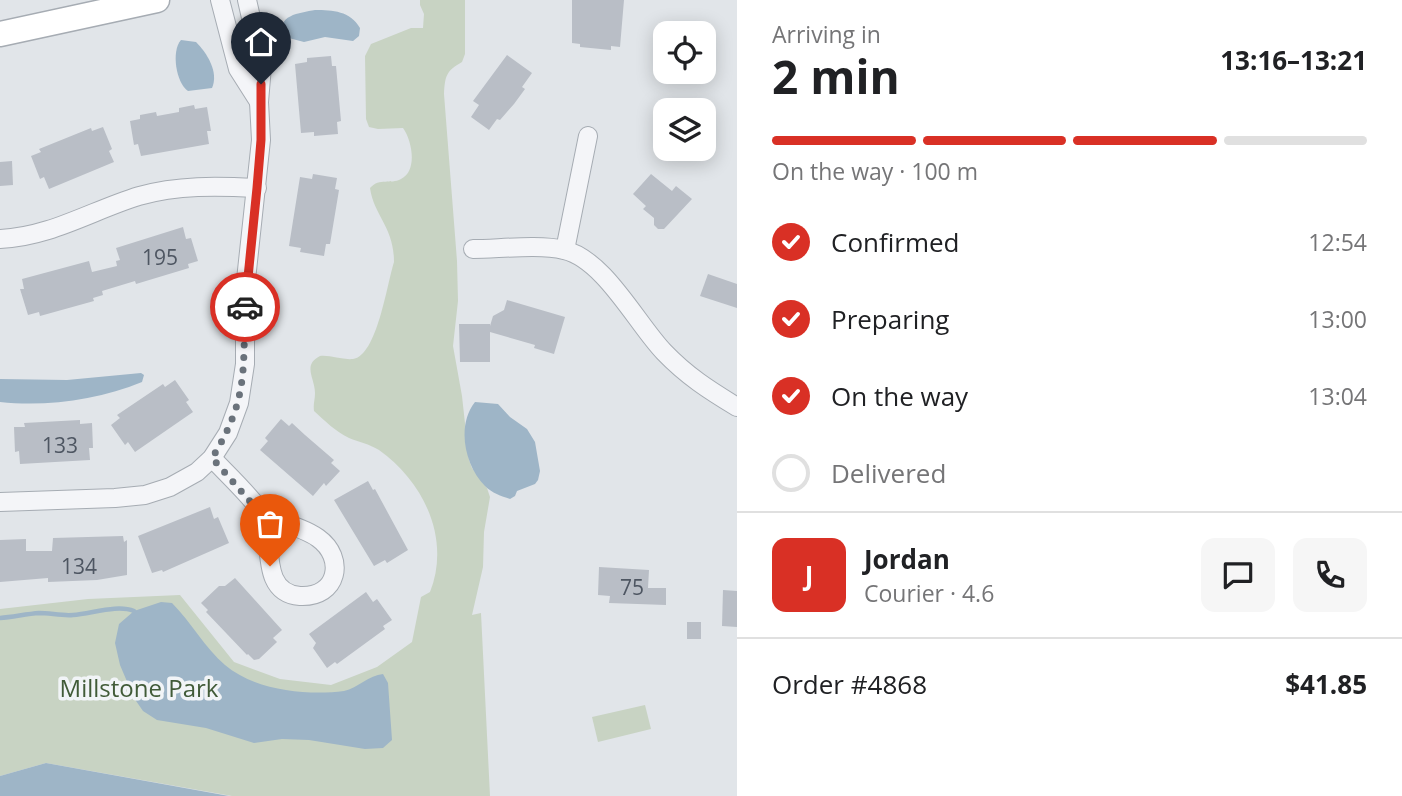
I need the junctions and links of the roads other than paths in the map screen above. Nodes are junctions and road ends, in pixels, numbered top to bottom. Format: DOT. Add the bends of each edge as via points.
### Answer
graph roads {
  1 [pos="157,0"];
  2 [pos="220,0"];
  3 [pos="247,0"];
  4 [pos="0,34"];
  5 [pos="259,102"];
  6 [pos="588,136"];
  7 [pos="257,188"];
  8 [pos="0,239"];
  9 [pos="473,249"];
  10 [pos="565,250"];
  11 [pos="737,407"];
  12 [pos="212,458"];
  13 [pos="0,502"];
  14 [pos="263,516"];
  1 -- 4 [label="main road"];
  2 -- 5 [label="street" via="238,69"];
  3 -- 5 [label="street" via="262,66"];
  5 -- 7 [label="street"];
  6 -- 10 [label="street"];
  7 -- 8 [label="street" via="178,187 139,196 53,229"];
  7 -- 12 [label="street" via="245,289 245,364 239,403"];
  9 -- 10 [label="street"];
  10 -- 11 [label="street" via="603,277 689,378"];
  12 -- 13 [label="street" via="198,472 145,495"];
  12 -- 14 [label="street"];
  14 -- 14 [label="street" via="276,581 300,596 330,586 336,572 329,547 317,536"];
}
